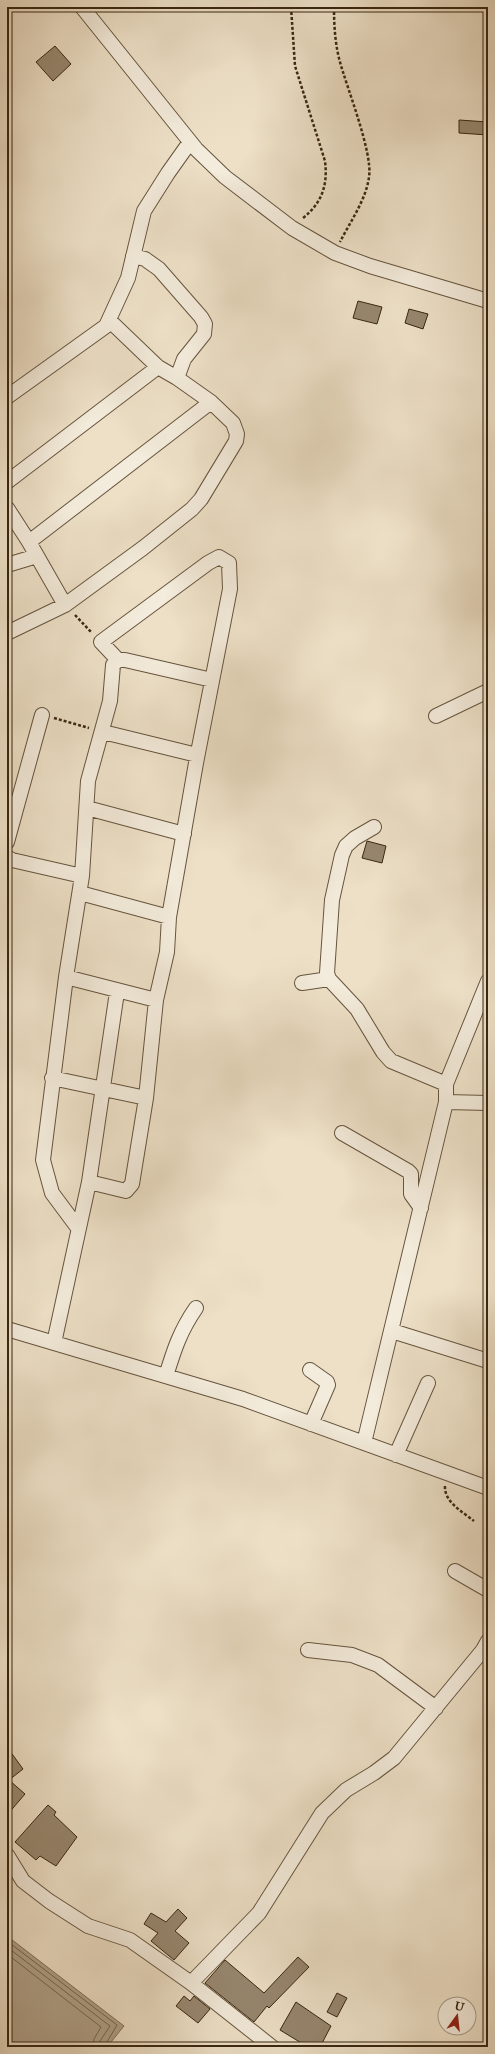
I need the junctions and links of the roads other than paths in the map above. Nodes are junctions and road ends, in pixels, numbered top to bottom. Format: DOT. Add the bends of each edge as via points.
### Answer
graph roads {
  1 [pos="82,7"];
  2 [pos="190,142"];
  3 [pos="133,256"];
  4 [pos="488,300"];
  5 [pos="109,320"];
  6 [pos="158,367"];
  7 [pos="177,378"];
  8 [pos="7,397"];
  9 [pos="211,402"];
  10 [pos="7,482"];
  11 [pos="7,508"];
  12 [pos="29,542"];
  13 [pos="37,556"];
  14 [pos="7,566"];
  15 [pos="65,605"];
  16 [pos="7,633"];
  17 [pos="118,660"];
  18 [pos="212,680"];
  19 [pos="488,691"];
  20 [pos="42,715"];
  21 [pos="436,716"];
  22 [pos="103,732"];
  23 [pos="197,755"];
  24 [pos="87,808"];
  25 [pos="374,827"];
  26 [pos="184,834"];
  27 [pos="7,842"];
  28 [pos="7,858"];
  29 [pos="82,876"];
  30 [pos="80,893"];
  31 [pos="169,917"];
  32 [pos="66,977"];
  33 [pos="329,979"];
  34 [pos="488,981"];
  35 [pos="302,983"];
  36 [pos="117,992"];
  37 [pos="156,1000"];
  38 [pos="52,1078"];
  39 [pos="446,1084"];
  40 [pos="103,1089"];
  41 [pos="146,1098"];
  42 [pos="446,1102"];
  43 [pos="488,1103"];
  44 [pos="342,1133"];
  45 [pos="89,1182"];
  46 [pos="421,1208"];
  47 [pos="78,1228"];
  48 [pos="196,1308"];
  49 [pos="7,1329"];
  50 [pos="392,1331"];
  51 [pos="54,1343"];
  52 [pos="488,1361"];
  53 [pos="310,1370"];
  54 [pos="166,1376"];
  55 [pos="428,1383"];
  56 [pos="311,1424"];
  57 [pos="364,1443"];
  58 [pos="396,1455"];
  59 [pos="488,1488"];
  60 [pos="455,1571"];
  61 [pos="488,1590"];
  62 [pos="488,1641"];
  63 [pos="308,1650"];
  64 [pos="436,1708"];
  65 [pos="7,1855"];
  66 [pos="191,1983"];
  67 [pos="272,2047"];
  1 -- 2 [label="street"];
  2 -- 3 [label="street" via="144,211"];
  2 -- 4 [label="street" via="225,176 297,230 330,250 378,268"];
  3 -- 5 [label="street" via="128,278"];
  3 -- 7 [label="street" via="145,259 159,269 205,324 204,334 184,358"];
  5 -- 6 [label="street"];
  5 -- 8 [label="street" via="106,326"];
  6 -- 7 [label="street"];
  6 -- 10 [label="street"];
  7 -- 9 [label="street"];
  9 -- 12 [label="street"];
  9 -- 15 [label="street" via="233,423 237,434 236,441 201,499 143,548"];
  11 -- 12 [label="street"];
  12 -- 13 [label="street"];
  13 -- 14 [label="street"];
  13 -- 15 [label="street"];
  15 -- 16 [label="street"];
  17 -- 18 [label="street"];
  17 -- 18 [label="street" via="101,642 219,557 230,563 230,589"];
  17 -- 22 [label="street" via="113,665 110,701"];
  18 -- 23 [label="street"];
  19 -- 21 [label="street"];
  20 -- 27 [label="street"];
  22 -- 23 [label="street"];
  22 -- 24 [label="street" via="88,781"];
  23 -- 26 [label="street"];
  24 -- 26 [label="street"];
  24 -- 29 [label="street"];
  25 -- 33 [label="street" via="355,838 346,846 342,855 332,900 327,973"];
  26 -- 31 [label="street"];
  28 -- 29 [label="street"];
  29 -- 30 [label="street"];
  30 -- 31 [label="street"];
  30 -- 32 [label="street"];
  31 -- 37 [label="street" via="167,952"];
  32 -- 36 [label="street"];
  32 -- 38 [label="street"];
  33 -- 35 [label="street"];
  33 -- 39 [label="street" via="357,1009 391,1061"];
  34 -- 39 [label="street"];
  36 -- 37 [label="street"];
  36 -- 40 [label="street"];
  37 -- 41 [label="street"];
  38 -- 40 [label="street"];
  38 -- 47 [label="street" via="43,1160 52,1193"];
  39 -- 42 [label="street"];
  40 -- 41 [label="street"];
  40 -- 45 [label="street"];
  41 -- 45 [label="street" via="130,1188 126,1191"];
  42 -- 43 [label="street"];
  42 -- 46 [label="street"];
  44 -- 46 [label="street" via="408,1171 411,1174 411,1194"];
  45 -- 47 [label="street"];
  46 -- 50 [label="street"];
  47 -- 51 [label="street"];
  48 -- 54 [label="street" via="176,1341"];
  49 -- 51 [label="street"];
  50 -- 52 [label="street"];
  50 -- 57 [label="street"];
  51 -- 54 [label="street"];
  53 -- 56 [label="street" via="328,1385"];
  54 -- 56 [label="street" via="243,1399"];
  55 -- 58 [label="street"];
  56 -- 57 [label="street"];
  57 -- 58 [label="street"];
  58 -- 59 [label="street"];
  60 -- 61 [label="street"];
  62 -- 64 [label="street"];
  63 -- 64 [label="street" via="352,1655 378,1665"];
  64 -- 66 [label="street" via="394,1758 346,1790 322,1813 259,1913"];
  65 -- 66 [label="street" via="23,1880 49,1901 88,1926 130,1940"];
  66 -- 67 [label="street"];
}
